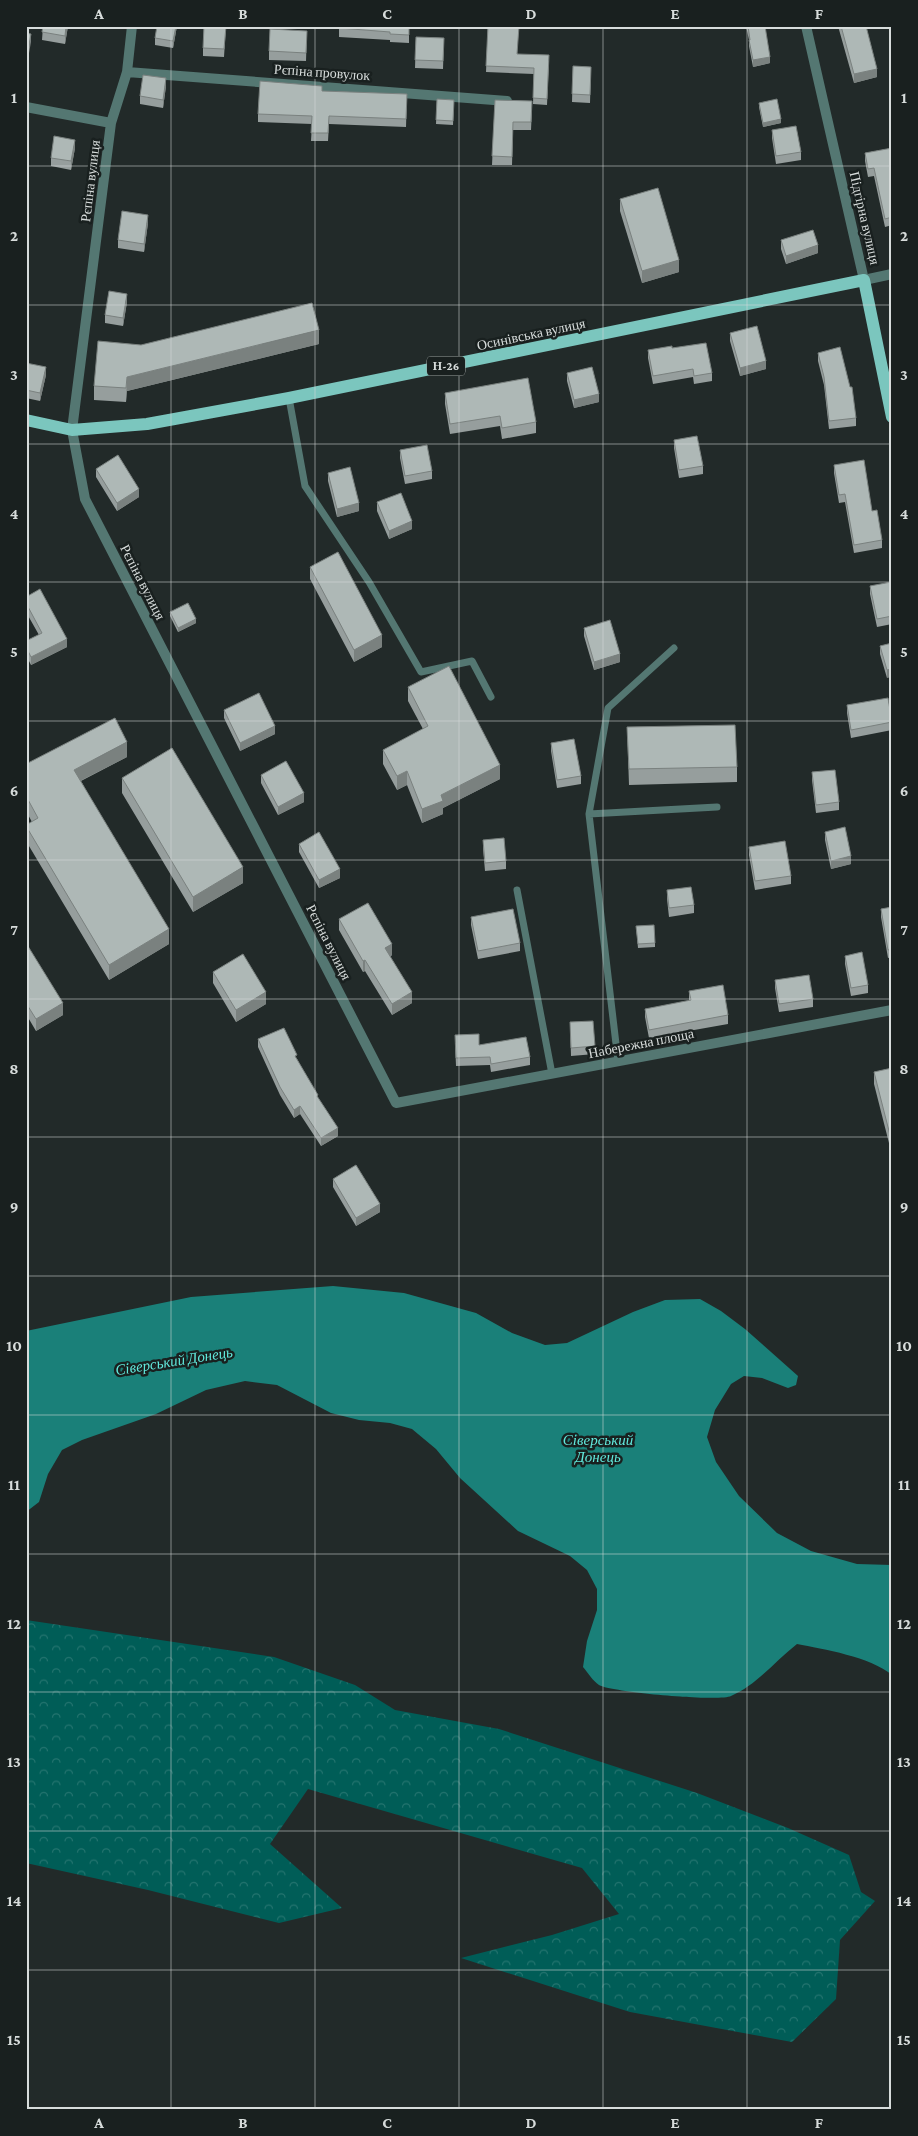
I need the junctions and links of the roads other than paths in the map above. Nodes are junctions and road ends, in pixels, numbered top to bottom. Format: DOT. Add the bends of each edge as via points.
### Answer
graph roads {
  1 [pos="132,26"];
  2 [pos="806,26"];
  3 [pos="127,72"];
  4 [pos="515,102"];
  5 [pos="26,107"];
  6 [pos="111,123"];
  7 [pos="892,274"];
  8 [pos="864,280"];
  9 [pos="289,398"];
  10 [pos="892,417"];
  11 [pos="26,420"];
  12 [pos="72,430"];
  13 [pos="674,648"];
  14 [pos="491,697"];
  15 [pos="717,807"];
  16 [pos="589,814"];
  17 [pos="517,890"];
  18 [pos="892,1010"];
  19 [pos="618,1061"];
  20 [pos="552,1074"];
  21 [pos="396,1103"];
  1 -- 3 [label="street, Рєпіна вулиця"];
  2 -- 8 [label="street, Підгірна вулиця"];
  3 -- 4 [label="street, Рєпіна провулок"];
  3 -- 6 [label="street, Рєпіна вулиця"];
  5 -- 6 [label="street"];
  6 -- 12 [label="street, Рєпіна вулиця"];
  7 -- 8 [label="street, Осинівська вулиця"];
  8 -- 9 [label="main road, Осинівська вулиця / Н-26"];
  8 -- 10 [label="main road, Підгірна вулиця"];
  9 -- 12 [label="main road, Осинівська вулиця / Н-26" via="146,424"];
  9 -- 14 [label="lane" via="305,486 369,582 421,672 472,661"];
  11 -- 12 [label="main road, Осинівська вулиця / Н-26"];
  12 -- 21 [label="street, Рєпіна вулиця" via="85,499"];
  13 -- 16 [label="lane" via="608,708"];
  15 -- 16 [label="lane"];
  16 -- 19 [label="lane"];
  17 -- 20 [label="lane"];
  18 -- 19 [label="street, Набережна площа"];
  19 -- 20 [label="street, Набережна площа"];
  20 -- 21 [label="street, Набережна площа"];
}
